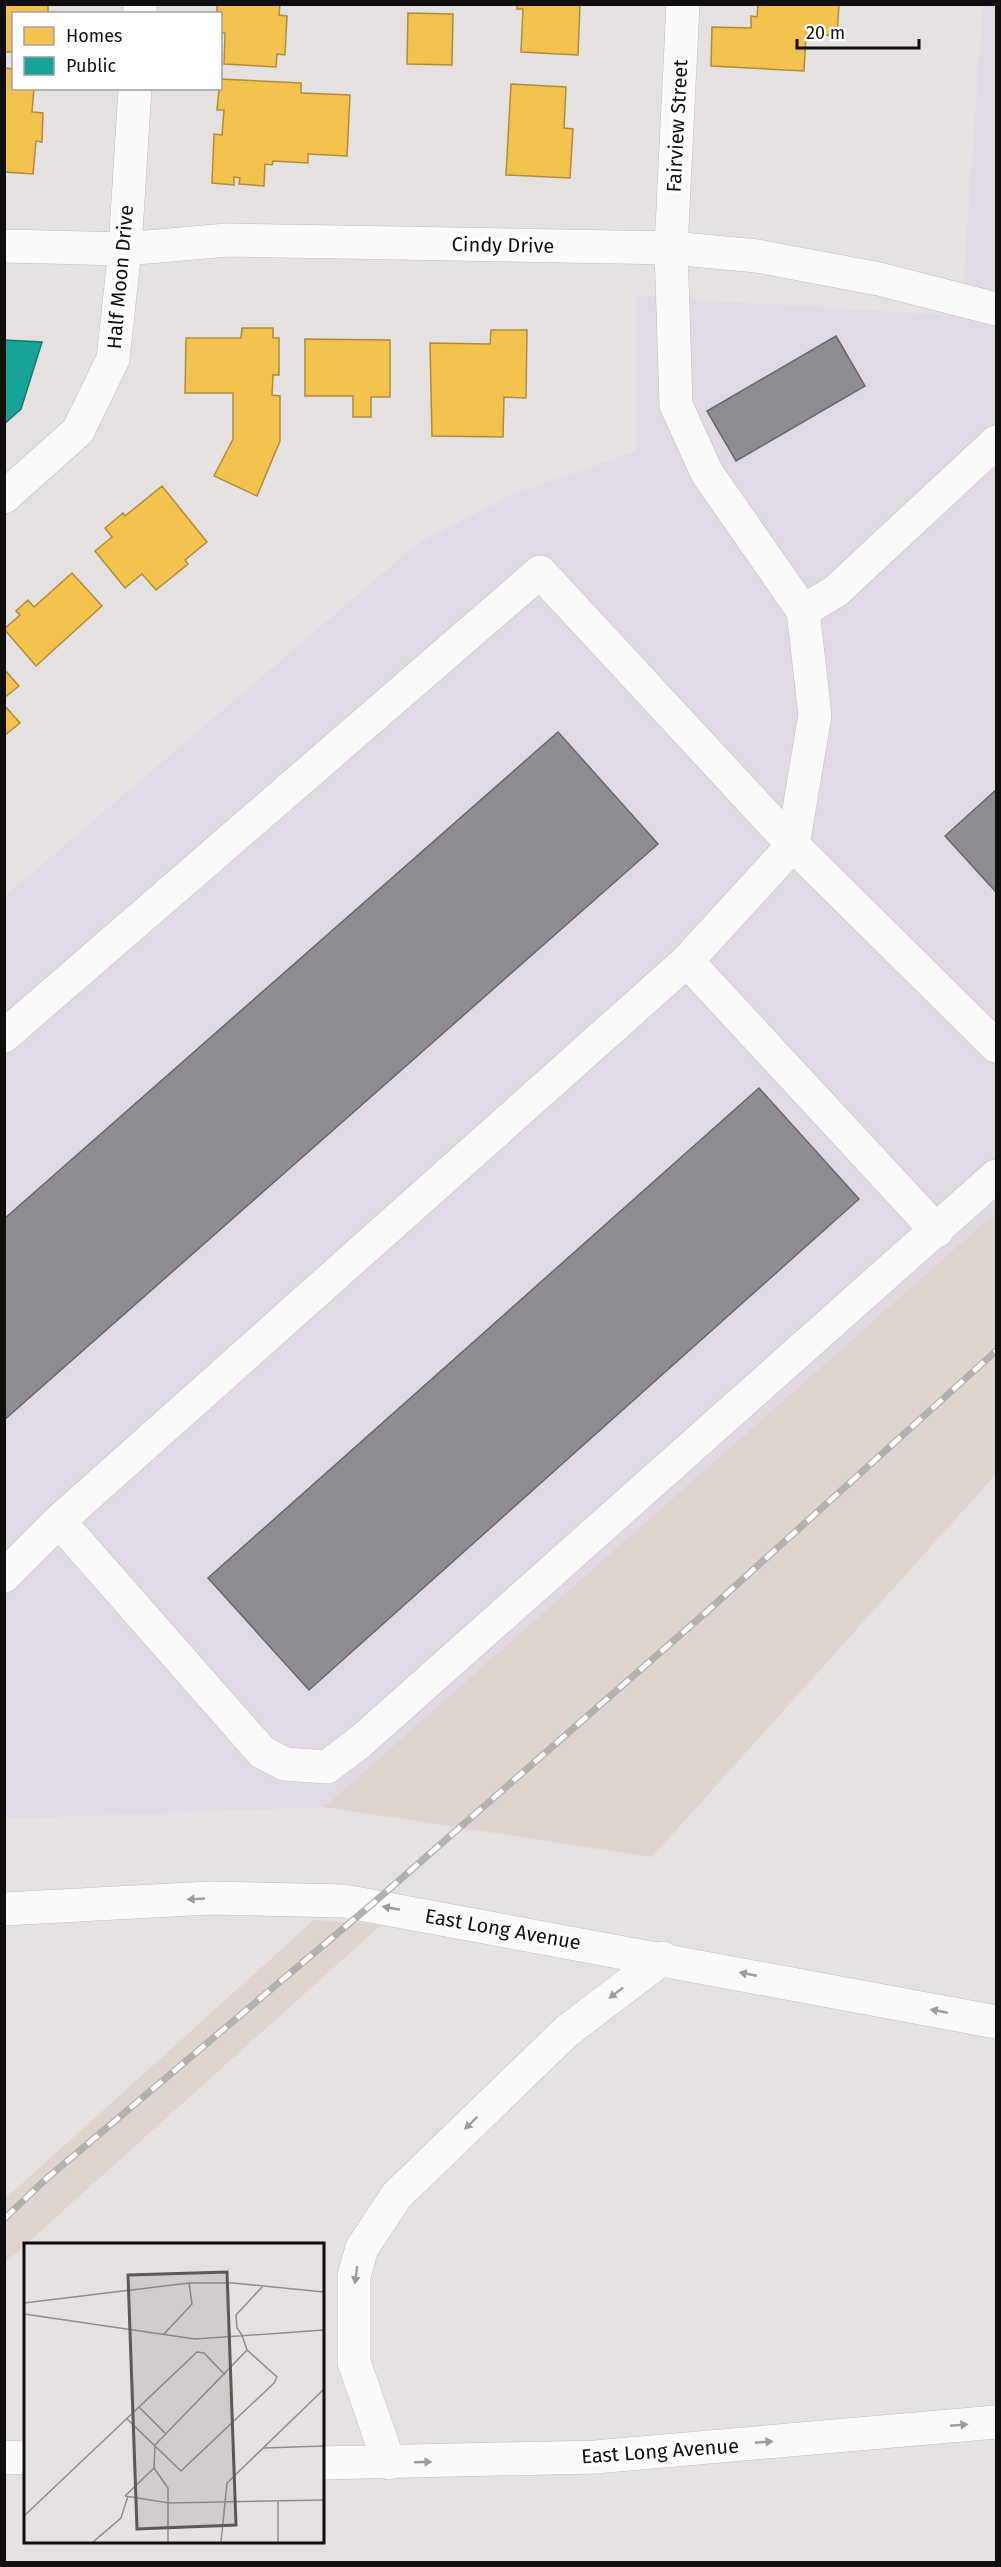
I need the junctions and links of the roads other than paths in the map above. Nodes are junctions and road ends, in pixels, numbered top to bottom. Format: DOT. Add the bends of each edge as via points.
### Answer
graph roads {
  1 [pos="683,4"];
  2 [pos="135,90"];
  3 [pos="4,246"];
  4 [pos="671,248"];
  5 [pos="124,249"];
  6 [pos="996,309"];
  7 [pos="996,442"];
  8 [pos="4,497"];
  9 [pos="803,610"];
  10 [pos="793,845"];
  11 [pos="687,961"];
  12 [pos="4,1036"];
  13 [pos="996,1046"];
  14 [pos="996,1176"];
  15 [pos="937,1231"];
  16 [pos="58,1521"];
  17 [pos="4,1576"];
  18 [pos="4,1909"];
  19 [pos="663,1958"];
  20 [pos="996,2022"];
  21 [pos="996,2422"];
  22 [pos="4,2457"];
  23 [pos="24,2458"];
  24 [pos="324,2463"];
  25 [pos="389,2463"];
  1 -- 4 [label="main road, Fairview Street"];
  2 -- 5 [label="main road, Half Moon Drive"];
  3 -- 5 [label="main road, Cindy Drive"];
  4 -- 5 [label="main road, Cindy Drive" via="227,240"];
  4 -- 6 [label="main road, Cindy Drive" via="757,256 857,274"];
  4 -- 9 [label="main road, Fairview Street" via="676,405 707,472"];
  5 -- 8 [label="main road, Half Moon Drive" via="113,359 78,431"];
  7 -- 9 [label="main road" via="836,591"];
  9 -- 10 [label="main road" via="815,715"];
  10 -- 11 [label="main road"];
  10 -- 12 [label="main road" via="540,572"];
  10 -- 13 [label="main road"];
  11 -- 15 [label="main road"];
  11 -- 16 [label="main road"];
  14 -- 15 [label="main road"];
  15 -- 16 [label="main road" via="327,1767 285,1764 262,1752"];
  16 -- 17 [label="main road"];
  19 -- 18 [label="main road, East Long Avenue, one-way" via="344,1901 209,1898"];
  20 -- 19 [label="main road, East Long Avenue, one-way"];
  19 -- 25 [label="main road, one-way" via="558,2039 397,2195 362,2248 354,2276 354,2362"];
  25 -- 21 [label="main road, East Long Avenue, one-way" via="595,2457"];
  22 -- 23 [label="main road"];
  24 -- 25 [label="main road, East Long Avenue"];
}
